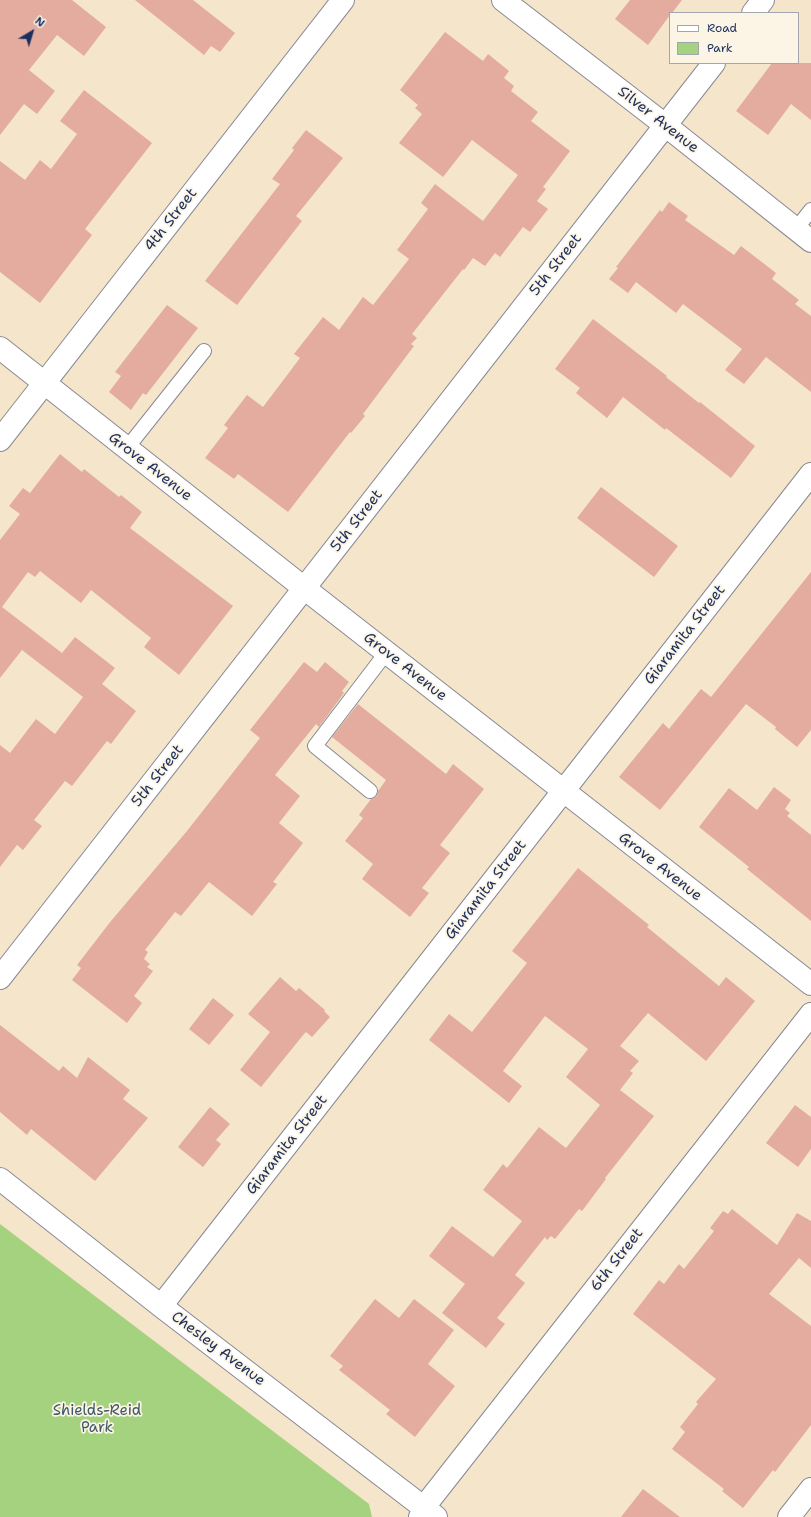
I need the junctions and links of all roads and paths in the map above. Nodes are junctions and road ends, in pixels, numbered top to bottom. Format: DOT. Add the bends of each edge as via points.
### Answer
graph roads {
  1 [pos="343,0"];
  2 [pos="503,0"];
  3 [pos="763,0"];
  4 [pos="754,12"];
  5 [pos="713,64"];
  6 [pos="665,125"];
  7 [pos="811,210"];
  8 [pos="803,235"];
  9 [pos="0,348"];
  10 [pos="204,351"];
  11 [pos="44,383"];
  12 [pos="0,440"];
  13 [pos="126,448"];
  14 [pos="811,474"];
  15 [pos="304,588"];
  16 [pos="386,653"];
  17 [pos="370,791"];
  18 [pos="563,791"];
  19 [pos="0,978"];
  20 [pos="811,984"];
  21 [pos="811,1014"];
  22 [pos="0,1179"];
  23 [pos="161,1306"];
  24 [pos="811,1489"];
  25 [pos="427,1514"];
  26 [pos="789,1517"];
  1 -- 11 [label="street, 4th Street"];
  2 -- 6 [label="street, Silver Avenue"];
  3 -- 4 [label="street"];
  5 -- 6 [label="street, 5th Street"];
  6 -- 8 [label="street, Silver Avenue"];
  6 -- 15 [label="street, 5th Street"];
  7 -- 8 [label="lane"];
  9 -- 11 [label="street, Grove Avenue"];
  10 -- 13 [label="lane"];
  11 -- 12 [label="street, 4th Street"];
  11 -- 13 [label="street, Grove Avenue"];
  13 -- 15 [label="street, Grove Avenue"];
  14 -- 18 [label="street, Giaramita Street"];
  15 -- 16 [label="street, Grove Avenue"];
  15 -- 19 [label="street, 5th Street"];
  16 -- 17 [label="lane" via="315,746"];
  16 -- 18 [label="street, Grove Avenue"];
  18 -- 20 [label="street, Grove Avenue"];
  18 -- 23 [label="street, Giaramita Street"];
  21 -- 25 [label="street, 6th Street"];
  22 -- 23 [label="street, Chesley Avenue"];
  23 -- 25 [label="street, Chesley Avenue"];
  24 -- 26 [label="street"];
}
